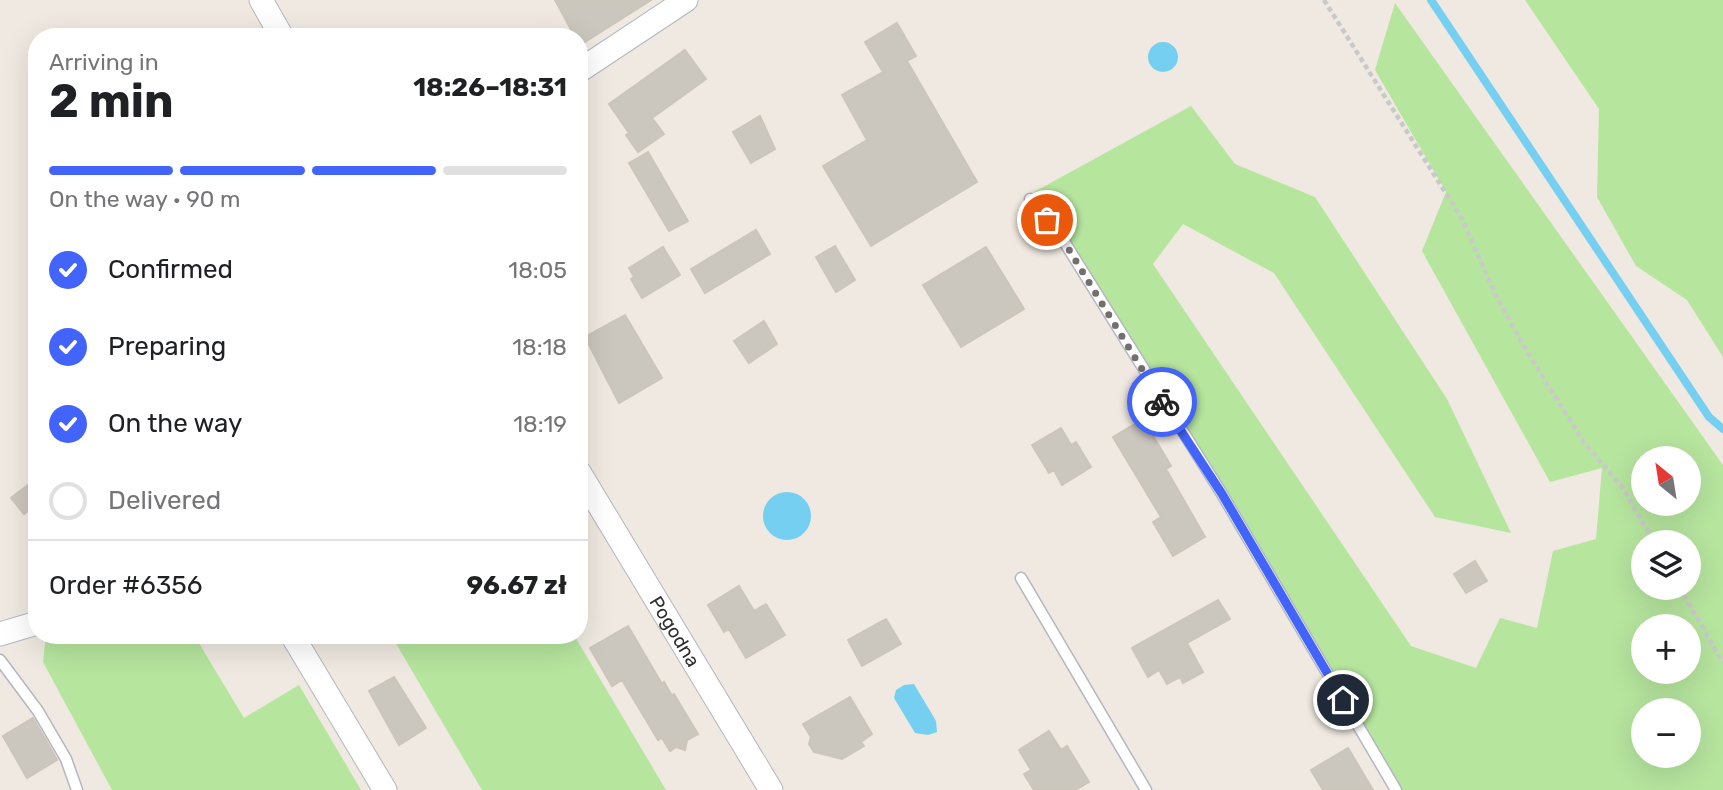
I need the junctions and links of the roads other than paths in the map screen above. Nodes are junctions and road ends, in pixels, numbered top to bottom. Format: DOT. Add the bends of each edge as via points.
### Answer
graph roads {
  1 [pos="261,0"];
  2 [pos="686,0"];
  3 [pos="277,28"];
  4 [pos="588,65"];
  5 [pos="1030,199"];
  6 [pos="588,487"];
  7 [pos="1021,578"];
  8 [pos="28,626"];
  9 [pos="0,634"];
  10 [pos="297,644"];
  11 [pos="0,660"];
  12 [pos="76,790"];
  13 [pos="385,790"];
  14 [pos="771,790"];
  15 [pos="1146,790"];
  16 [pos="1396,790"];
  1 -- 3 [label="street"];
  2 -- 4 [label="street"];
  5 -- 16 [label="lane" via="1060,235 1222,494"];
  6 -- 14 [label="street, Pogodna"];
  7 -- 15 [label="lane"];
  8 -- 9 [label="street"];
  10 -- 13 [label="street"];
  11 -- 12 [label="lane" via="38,711 66,759"];
}
